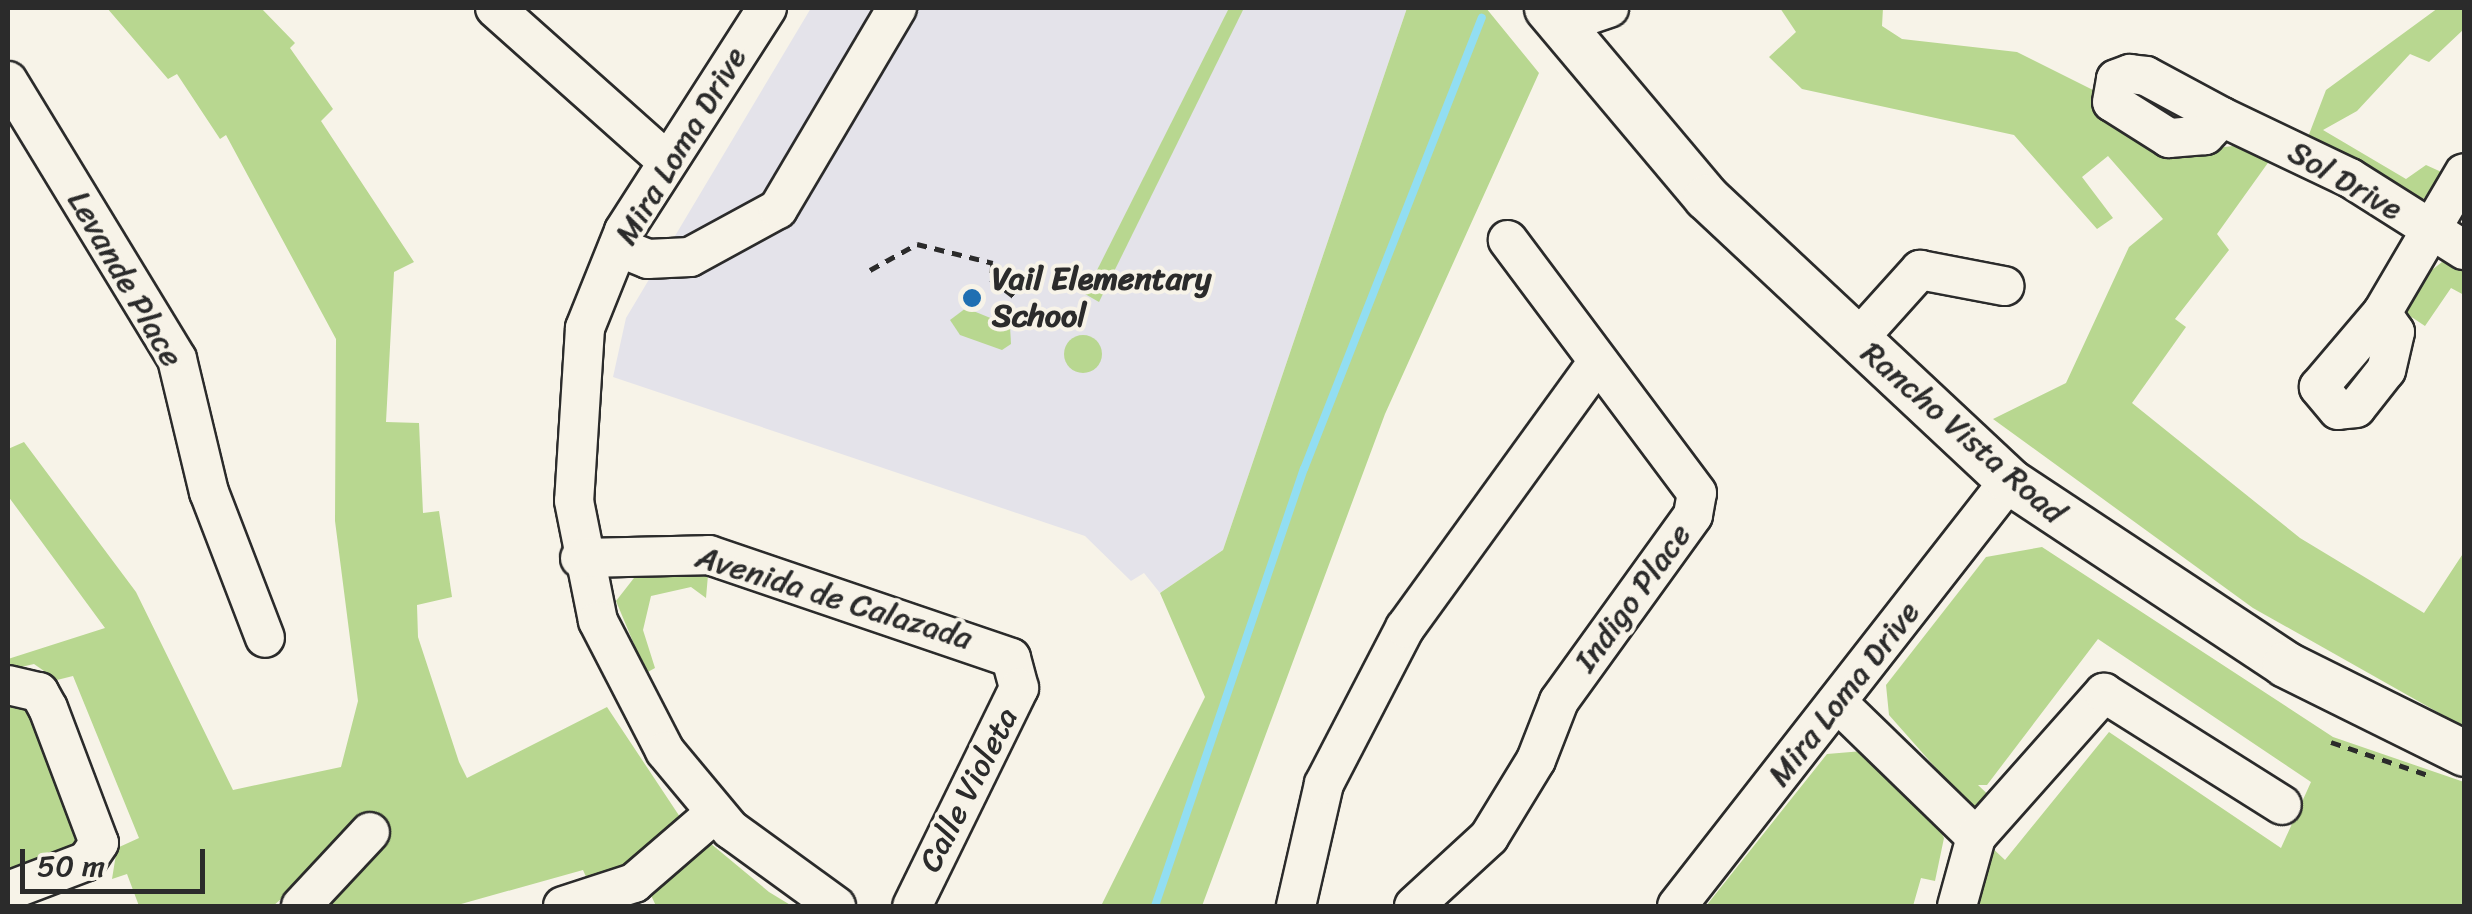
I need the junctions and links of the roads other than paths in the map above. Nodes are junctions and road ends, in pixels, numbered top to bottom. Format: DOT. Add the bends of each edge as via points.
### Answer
graph roads {
  1 [pos="494,8"];
  2 [pos="767,8"];
  3 [pos="897,8"];
  4 [pos="1609,8"];
  5 [pos="1559,13"];
  6 [pos="8,81"];
  7 [pos="2222,117"];
  8 [pos="668,160"];
  9 [pos="2464,173"];
  10 [pos="2430,232"];
  11 [pos="1508,240"];
  12 [pos="618,247"];
  13 [pos="2464,250"];
  14 [pos="2004,286"];
  15 [pos="2382,313"];
  16 [pos="1856,342"];
  17 [pos="1596,364"];
  18 [pos="2009,482"];
  19 [pos="580,558"];
  20 [pos="265,638"];
  21 [pos="1018,672"];
  22 [pos="8,685"];
  23 [pos="1837,702"];
  24 [pos="2452,766"];
  25 [pos="2282,806"];
  26 [pos="716,812"];
  27 [pos="370,832"];
  28 [pos="1976,838"];
  29 [pos="8,891"];
  30 [pos="301,906"];
  31 [pos="563,906"];
  32 [pos="836,906"];
  33 [pos="912,906"];
  34 [pos="1296,906"];
  35 [pos="1414,906"];
  36 [pos="1677,906"];
  37 [pos="1956,906"];
  1 -- 8 [label="street"];
  2 -- 8 [label="street, Mira Loma Drive"];
  3 -- 12 [label="street" via="778,209 690,257 648,259"];
  4 -- 5 [label="street"];
  5 -- 16 [label="main road, Rancho Vista Road" via="1706,197"];
  6 -- 20 [label="street, Levande Place" via="177,359 209,492"];
  7 -- 10 [label="street, Sol Drive" via="2350,178"];
  8 -- 12 [label="street, Mira Loma Drive"];
  9 -- 10 [label="street"];
  10 -- 13 [label="street, Sol Drive"];
  10 -- 15 [label="street"];
  11 -- 17 [label="street, Indigo Place"];
  12 -- 19 [label="street, Mira Loma Drive" via="585,328 572,452"];
  14 -- 16 [label="street" via="1920,270"];
  16 -- 18 [label="main road, Rancho Vista Road"];
  17 -- 34 [label="street" via="1405,628 1324,784"];
  17 -- 35 [label="street, Indigo Place" via="1689,474 1693,515 1559,701 1536,760 1489,837"];
  18 -- 23 [label="street, Mira Loma Drive"];
  18 -- 24 [label="main road, Rancho Vista Road"];
  19 -- 21 [label="street, Avenida de Calazada" via="709,555 996,649"];
  19 -- 26 [label="street, Mira Loma Drive" via="637,704"];
  21 -- 33 [label="street, Calle Violeta" via="1014,702"];
  22 -- 29 [label="street" via="39,692 98,843 86,861"];
  23 -- 28 [label="street"];
  23 -- 36 [label="street, Mira Loma Drive"];
  25 -- 28 [label="street" via="2113,692 2096,698"];
  26 -- 31 [label="street" via="634,883"];
  26 -- 32 [label="street, Mira Loma Drive"];
  27 -- 30 [label="street"];
  28 -- 37 [label="street"];
}
